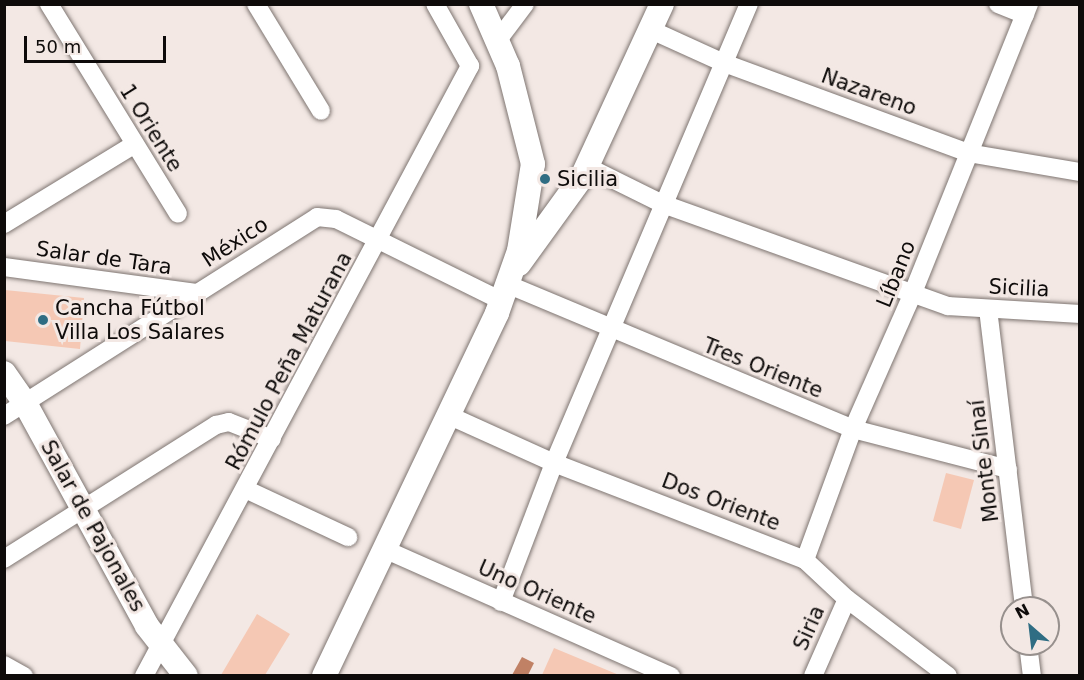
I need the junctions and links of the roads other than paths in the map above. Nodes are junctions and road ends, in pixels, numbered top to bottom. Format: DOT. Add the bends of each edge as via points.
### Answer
graph roads {
  1 [pos="49,4"];
  2 [pos="256,4"];
  3 [pos="435,4"];
  4 [pos="481,4"];
  5 [pos="525,4"];
  6 [pos="662,4"];
  7 [pos="749,4"];
  8 [pos="998,4"];
  9 [pos="1027,10"];
  10 [pos="650,29"];
  11 [pos="498,40"];
  12 [pos="724,63"];
  13 [pos="321,111"];
  14 [pos="135,144"];
  15 [pos="968,153"];
  16 [pos="588,167"];
  17 [pos="1080,172"];
  18 [pos="663,204"];
  19 [pos="178,214"];
  20 [pos="4,224"];
  21 [pos="379,242"];
  22 [pos="4,267"];
  23 [pos="508,286"];
  24 [pos="196,293"];
  25 [pos="912,295"];
  26 [pos="988,309"];
  27 [pos="1080,314"];
  28 [pos="610,330"];
  29 [pos="4,373"];
  30 [pos="25,403"];
  31 [pos="4,416"];
  32 [pos="450,416"];
  33 [pos="853,429"];
  34 [pos="272,439"];
  35 [pos="554,463"];
  36 [pos="1008,469"];
  37 [pos="245,489"];
  38 [pos="83,507"];
  39 [pos="348,537"];
  40 [pos="384,549"];
  41 [pos="4,559"];
  42 [pos="805,560"];
  43 [pos="1023,596"];
  44 [pos="847,598"];
  45 [pos="501,602"];
  46 [pos="161,646"];
  47 [pos="1030,656"];
  48 [pos="4,665"];
  49 [pos="663,674"];
  50 [pos="24,675"];
  51 [pos="144,675"];
  52 [pos="186,675"];
  53 [pos="324,675"];
  54 [pos="813,675"];
  55 [pos="948,675"];
  56 [pos="1032,675"];
  1 -- 14 [label="street, 1 Oriente"];
  2 -- 13 [label="street"];
  3 -- 21 [label="street, Rómulo Peña Maturana" via="470,66"];
  4 -- 11 [label="main road"];
  5 -- 11 [label="street"];
  6 -- 10 [label="main road"];
  7 -- 12 [label="street"];
  8 -- 9 [label="street"];
  9 -- 15 [label="street, Líbano"];
  10 -- 12 [label="street, Nazareno"];
  10 -- 16 [label="main road"];
  11 -- 23 [label="main road" via="533,164"];
  12 -- 15 [label="street, Nazareno"];
  12 -- 18 [label="street"];
  14 -- 19 [label="street, 1 Oriente"];
  14 -- 20 [label="street"];
  15 -- 17 [label="street, Nazareno"];
  15 -- 25 [label="street, Líbano"];
  16 -- 18 [label="street, Sicilia"];
  16 -- 23 [label="main road"];
  18 -- 25 [label="street, Sicilia"];
  18 -- 28 [label="street"];
  21 -- 23 [label="street, México"];
  21 -- 24 [label="street, México" via="336,219 317,217"];
  21 -- 34 [label="street, Rómulo Peña Maturana"];
  22 -- 24 [label="street, Salar de Tara"];
  23 -- 28 [label="street, Tres Oriente"];
  23 -- 32 [label="main road"];
  24 -- 30 [label="street, México"];
  25 -- 26 [label="street, Sicilia" via="948,306"];
  25 -- 33 [label="street, Líbano"];
  26 -- 27 [label="street, Sicilia"];
  26 -- 36 [label="street, Monte Sinaí"];
  28 -- 33 [label="street, Tres Oriente"];
  28 -- 35 [label="street"];
  29 -- 30 [label="main road, Salar de Pajonales"];
  30 -- 31 [label="street, México"];
  30 -- 38 [label="main road, Salar de Pajonales"];
  32 -- 35 [label="street, Dos Oriente"];
  32 -- 40 [label="main road"];
  33 -- 36 [label="street, Tres Oriente"];
  33 -- 42 [label="street, Líbano"];
  34 -- 37 [label="street, Rómulo Peña Maturana"];
  34 -- 38 [label="street" via="235,423 222,422"];
  35 -- 42 [label="street, Dos Oriente"];
  35 -- 45 [label="street"];
  36 -- 43 [label="street, Monte Sinaí"];
  37 -- 39 [label="street"];
  37 -- 46 [label="street, Rómulo Peña Maturana"];
  38 -- 41 [label="street"];
  38 -- 46 [label="main road, Salar de Pajonales"];
  40 -- 45 [label="street, Uno Oriente"];
  40 -- 53 [label="main road"];
  42 -- 44 [label="street, Dos Oriente"];
  44 -- 54 [label="street, Siria"];
  44 -- 55 [label="street, Dos Oriente"];
  45 -- 49 [label="street, Uno Oriente"];
  46 -- 51 [label="street, Rómulo Peña Maturana"];
  46 -- 52 [label="main road, Salar de Pajonales"];
  47 -- 56 [label="street"];
  48 -- 50 [label="street"];
}
